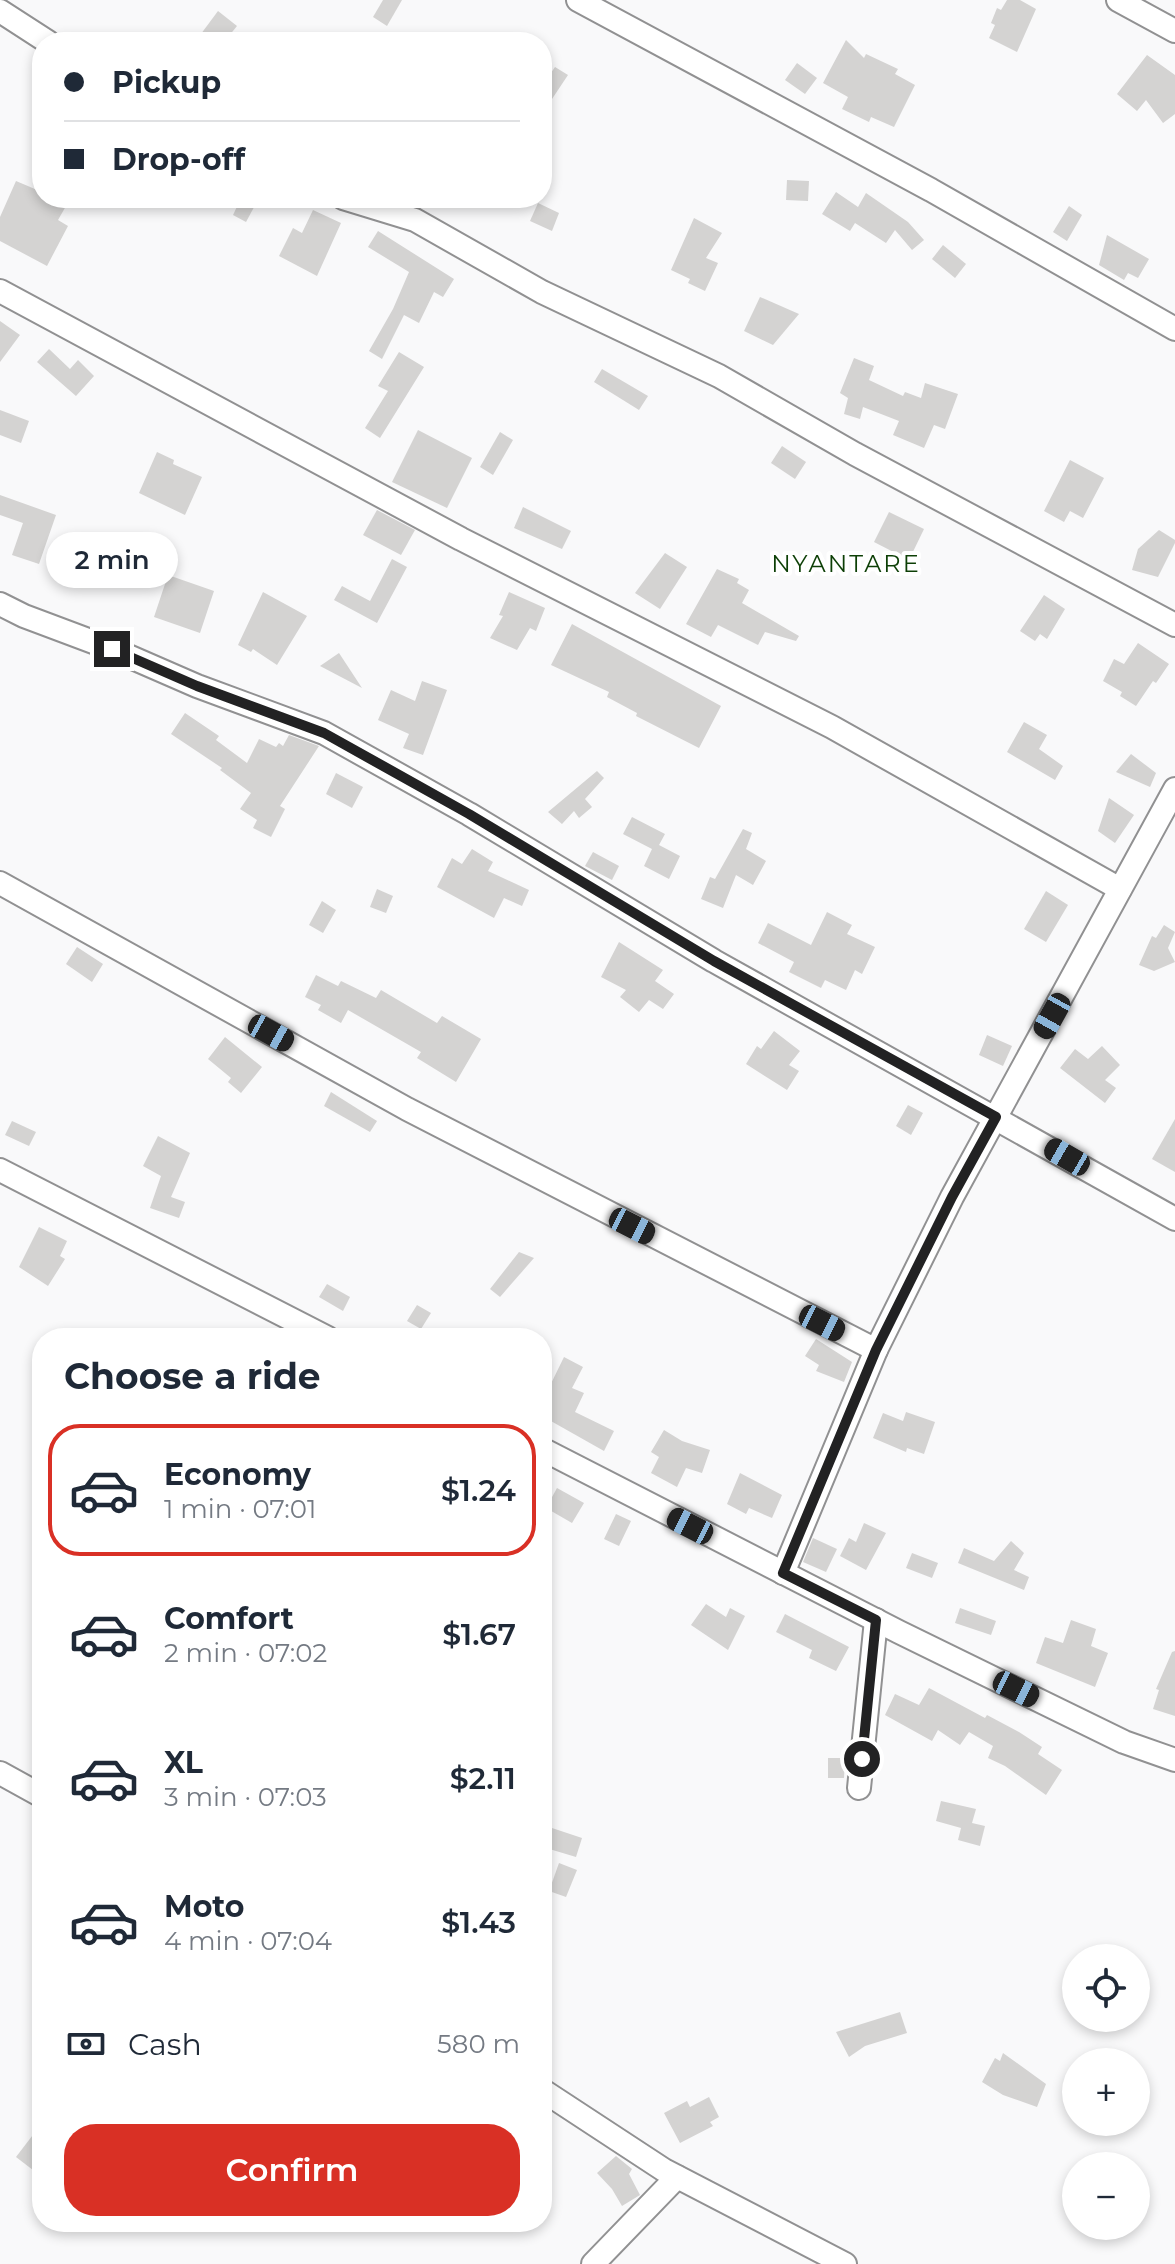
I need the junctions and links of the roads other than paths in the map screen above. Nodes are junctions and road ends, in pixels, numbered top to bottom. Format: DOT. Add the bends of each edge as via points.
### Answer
graph roads {
  1 [pos="578,0"];
  2 [pos="1118,0"];
  3 [pos="0,11"];
  4 [pos="1175,31"];
  5 [pos="33,32"];
  6 [pos="376,208"];
  7 [pos="0,291"];
  8 [pos="1175,329"];
  9 [pos="0,604"];
  10 [pos="1175,625"];
  11 [pos="1175,789"];
  12 [pos="0,883"];
  13 [pos="1120,889"];
  14 [pos="996,1117"];
  15 [pos="0,1170"];
  16 [pos="1175,1219"];
  17 [pos="308,1328"];
  18 [pos="876,1350"];
  19 [pos="552,1454"];
  20 [pos="783,1573"];
  21 [pos="876,1620"];
  22 [pos="1175,1760"];
  23 [pos="0,1773"];
  24 [pos="859,1788"];
  25 [pos="32,1791"];
  26 [pos="552,2096"];
  27 [pos="677,2177"];
  28 [pos="593,2264"];
  29 [pos="845,2264"];
  1 -- 8 [label="street"];
  2 -- 4 [label="street"];
  3 -- 5 [label="street"];
  6 -- 10 [label="street" via="415,220 542,292 719,376"];
  7 -- 13 [label="street" via="461,539 832,727"];
  9 -- 14 [label="street" via="324,733 714,961"];
  11 -- 13 [label="street"];
  12 -- 18 [label="street" via="407,1109"];
  13 -- 14 [label="street"];
  14 -- 16 [label="street"];
  14 -- 18 [label="street"];
  15 -- 17 [label="street"];
  18 -- 20 [label="street"];
  19 -- 20 [label="street"];
  20 -- 21 [label="street"];
  21 -- 22 [label="street" via="1124,1742"];
  21 -- 24 [label="street"];
  23 -- 25 [label="street"];
  26 -- 27 [label="street"];
  27 -- 28 [label="street"];
  27 -- 29 [label="street"];
}
